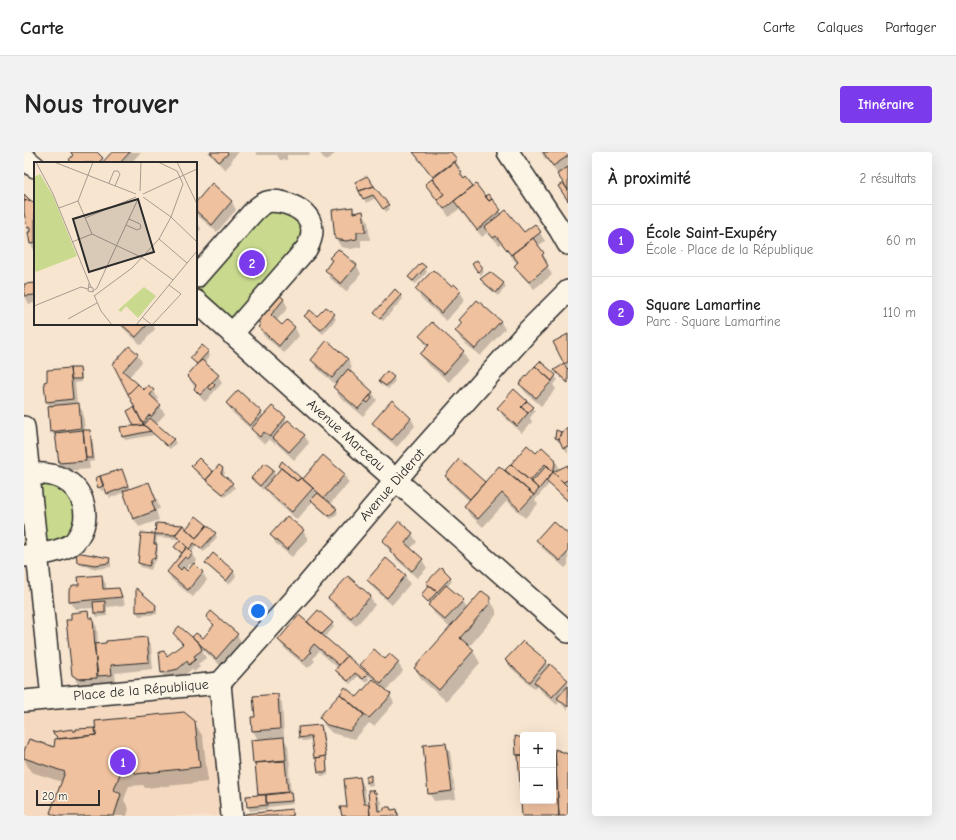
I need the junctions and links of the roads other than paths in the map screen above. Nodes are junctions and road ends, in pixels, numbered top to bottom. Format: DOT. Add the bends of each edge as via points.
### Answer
graph roads {
  1 [pos="508,152"];
  2 [pos="24,158"];
  3 [pos="34,166"];
  4 [pos="568,244"];
  5 [pos="197,276"];
  6 [pos="568,291"];
  7 [pos="197,302"];
  8 [pos="232,334"];
  9 [pos="24,427"];
  10 [pos="26,474"];
  11 [pos="396,480"];
  12 [pos="31,555"];
  13 [pos="568,632"];
  14 [pos="220,683"];
  15 [pos="52,698"];
  16 [pos="24,701"];
  17 [pos="232,816"];
  1 -- 4 [label="street"];
  2 -- 3 [label="street"];
  5 -- 8 [label="street" via="260,205 277,201 293,206 307,217 312,232 307,248"];
  6 -- 11 [label="street, Avenue Diderot" via="528,331"];
  7 -- 8 [label="street, Avenue Marceau"];
  8 -- 11 [label="street, Avenue Marceau"];
  9 -- 10 [label="street"];
  10 -- 12 [label="street"];
  10 -- 12 [label="street" via="55,475 65,480 82,497 85,508 82,532 74,543 62,550"];
  11 -- 13 [label="street, Avenue Marceau"];
  11 -- 14 [label="street, Avenue Diderot"];
  12 -- 15 [label="street"];
  14 -- 15 [label="street, Place de la République"];
  14 -- 17 [label="street, Place de la République"];
  15 -- 16 [label="street, Place de la République"];
}
